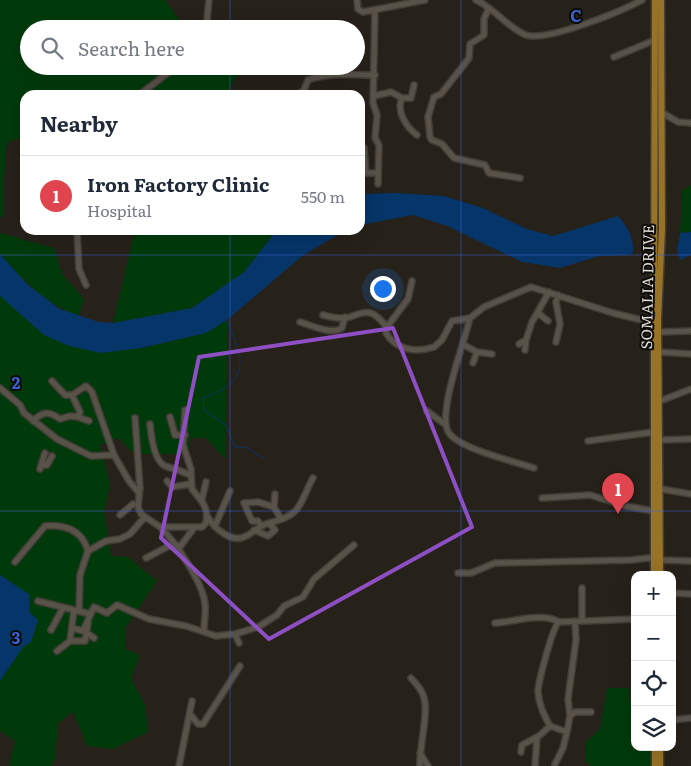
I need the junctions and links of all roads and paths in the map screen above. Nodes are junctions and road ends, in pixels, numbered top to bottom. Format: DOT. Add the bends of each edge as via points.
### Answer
graph roads {
  1 [pos="209,0"];
  2 [pos="357,0"];
  3 [pos="425,0"];
  4 [pos="476,0"];
  5 [pos="642,0"];
  6 [pos="655,0"];
  7 [pos="661,0"];
  8 [pos="489,8"];
  9 [pos="375,11"];
  10 [pos="207,20"];
  11 [pos="655,40"];
  12 [pos="614,57"];
  13 [pos="165,75"];
  14 [pos="324,75"];
  15 [pos="342,75"];
  16 [pos="375,75"];
  17 [pos="414,85"];
  18 [pos="146,90"];
  19 [pos="304,90"];
  20 [pos="374,96"];
  21 [pos="402,98"];
  22 [pos="661,112"];
  23 [pos="691,123"];
  24 [pos="417,136"];
  25 [pos="365,171"];
  26 [pos="378,173"];
  27 [pos="520,178"];
  28 [pos="378,184"];
  29 [pos="77,235"];
  30 [pos="412,281"];
  31 [pos="86,285"];
  32 [pos="549,292"];
  33 [pos="558,295"];
  34 [pos="538,313"];
  35 [pos="323,315"];
  36 [pos="345,317"];
  37 [pos="470,318"];
  38 [pos="548,321"];
  39 [pos="300,322"];
  40 [pos="654,323"];
  41 [pos="387,327"];
  42 [pos="691,331"];
  43 [pos="659,332"];
  44 [pos="526,340"];
  45 [pos="556,342"];
  46 [pos="520,344"];
  47 [pos="464,345"];
  48 [pos="525,350"];
  49 [pos="477,352"];
  50 [pos="659,352"];
  51 [pos="492,354"];
  52 [pos="691,354"];
  53 [pos="473,363"];
  54 [pos="52,380"];
  55 [pos="0,388"];
  56 [pos="691,389"];
  57 [pos="72,396"];
  58 [pos="660,401"];
  59 [pos="185,410"];
  60 [pos="427,410"];
  61 [pos="78,417"];
  62 [pos="170,417"];
  63 [pos="135,418"];
  64 [pos="33,421"];
  65 [pos="89,421"];
  66 [pos="150,424"];
  67 [pos="446,426"];
  68 [pos="654,432"];
  69 [pos="185,435"];
  70 [pos="691,439"];
  71 [pos="660,440"];
  72 [pos="588,441"];
  73 [pos="44,453"];
  74 [pos="52,456"];
  75 [pos="114,456"];
  76 [pos="194,463"];
  77 [pos="534,468"];
  78 [pos="191,472"];
  79 [pos="313,478"];
  80 [pos="167,481"];
  81 [pos="206,482"];
  82 [pos="191,484"];
  83 [pos="661,489"];
  84 [pos="230,491"];
  85 [pos="139,493"];
  86 [pos="275,494"];
  87 [pos="691,494"];
  88 [pos="542,498"];
  89 [pos="202,499"];
  90 [pos="133,504"];
  91 [pos="274,506"];
  92 [pos="654,511"];
  93 [pos="206,512"];
  94 [pos="120,515"];
  95 [pos="144,518"];
  96 [pos="281,519"];
  97 [pos="269,523"];
  98 [pos="214,526"];
  99 [pos="261,526"];
  100 [pos="160,527"];
  101 [pos="202,527"];
  102 [pos="194,528"];
  103 [pos="254,530"];
  104 [pos="354,545"];
  105 [pos="178,547"];
  106 [pos="88,551"];
  107 [pos="146,558"];
  108 [pos="658,558"];
  109 [pos="691,561"];
  110 [pos="14,562"];
  111 [pos="655,571"];
  112 [pos="660,571"];
  113 [pos="458,573"];
  114 [pos="582,588"];
  115 [pos="676,594"];
  116 [pos="691,594"];
  117 [pos="38,601"];
  118 [pos="63,608"];
  119 [pos="77,610"];
  120 [pos="90,614"];
  121 [pos="631,619"];
  122 [pos="582,620"];
  123 [pos="87,621"];
  124 [pos="574,621"];
  125 [pos="559,622"];
  126 [pos="495,623"];
  127 [pos="72,628"];
  128 [pos="51,630"];
  129 [pos="204,632"];
  130 [pos="88,633"];
  131 [pos="236,634"];
  132 [pos="94,638"];
  133 [pos="70,641"];
  134 [pos="239,643"];
  135 [pos="57,651"];
  136 [pos="240,666"];
  137 [pos="411,678"];
  138 [pos="192,701"];
  139 [pos="591,712"];
  140 [pos="190,714"];
  141 [pos="570,716"];
  142 [pos="691,718"];
  143 [pos="676,720"];
  144 [pos="550,726"];
  145 [pos="567,732"];
  146 [pos="537,738"];
  147 [pos="655,751"];
  148 [pos="660,751"];
  149 [pos="420,752"];
  150 [pos="520,752"];
  151 [pos="555,764"];
  152 [pos="180,766"];
  153 [pos="420,766"];
  154 [pos="428,766"];
  155 [pos="535,766"];
  156 [pos="655,766"];
  157 [pos="660,766"];
  1 -- 10 [label="street"];
  2 -- 9 [label="street" via="360,11"];
  3 -- 9 [label="street"];
  4 -- 8 [label="street"];
  5 -- 8 [label="street" via="569,29 539,37 523,34"];
  6 -- 11 [label="main road, SOMALIA DRIVE"];
  7 -- 22 [label="main road, SOMALIA DRIVE"];
  8 -- 27 [label="street" via="484,19 484,35 470,44 469,58 441,94 434,97 428,116 430,137 442,144 454,158 479,162 489,173"];
  9 -- 16 [label="street"];
  11 -- 12 [label="street"];
  11 -- 40 [label="main road, SOMALIA DRIVE"];
  13 -- 18 [label="street"];
  14 -- 19 [label="street" via="308,80"];
  15 -- 16 [label="street"];
  16 -- 20 [label="street"];
  17 -- 21 [label="street" via="411,98"];
  20 -- 21 [label="street" via="391,92"];
  20 -- 26 [label="street"];
  21 -- 24 [label="street" via="400,113"];
  22 -- 23 [label="street" via="678,122"];
  22 -- 43 [label="main road, SOMALIA DRIVE"];
  25 -- 26 [label="street"];
  26 -- 28 [label="street"];
  29 -- 31 [label="street" via="79,269"];
  30 -- 41 [label="street" via="408,299"];
  32 -- 33 [label="street"];
  32 -- 34 [label="street"];
  32 -- 37 [label="street" via="525,288 484,307"];
  33 -- 40 [label="street"];
  33 -- 45 [label="street" via="560,324"];
  34 -- 38 [label="street"];
  34 -- 44 [label="street"];
  35 -- 36 [label="street"];
  36 -- 39 [label="street" via="342,328 338,330 328,331"];
  36 -- 41 [label="street" via="368,312 375,314"];
  37 -- 41 [label="street" via="452,321 434,348 421,350 396,344 386,333"];
  37 -- 47 [label="street"];
  40 -- 68 [label="main road, SOMALIA DRIVE"];
  42 -- 43 [label="street"];
  43 -- 50 [label="main road, SOMALIA DRIVE"];
  44 -- 46 [label="street"];
  44 -- 48 [label="street"];
  47 -- 49 [label="street"];
  47 -- 67 [label="street" via="447,400"];
  49 -- 51 [label="street"];
  49 -- 53 [label="street"];
  50 -- 52 [label="street"];
  50 -- 58 [label="main road, SOMALIA DRIVE"];
  54 -- 57 [label="street" via="65,395"];
  55 -- 64 [label="street"];
  56 -- 58 [label="street"];
  57 -- 61 [label="street" via="80,412"];
  57 -- 75 [label="street" via="84,387 90,388"];
  58 -- 71 [label="main road, SOMALIA DRIVE"];
  59 -- 69 [label="street"];
  60 -- 67 [label="street"];
  61 -- 64 [label="street" via="60,420 51,412 45,412"];
  61 -- 65 [label="street"];
  62 -- 69 [label="street" via="175,435"];
  63 -- 85 [label="street"];
  64 -- 75 [label="street" via="85,453"];
  66 -- 78 [label="street" via="160,462 166,467"];
  67 -- 77 [label="street" via="460,442"];
  68 -- 72 [label="street"];
  68 -- 92 [label="main road, SOMALIA DRIVE"];
  69 -- 78 [label="street" via="185,454"];
  70 -- 71 [label="street"];
  71 -- 83 [label="main road, SOMALIA DRIVE"];
  73 -- 74 [label="street" via="41,467"];
  75 -- 85 [label="street"];
  76 -- 78 [label="street"];
  78 -- 82 [label="street"];
  79 -- 96 [label="street" via="297,510"];
  80 -- 82 [label="street" via="172,487"];
  81 -- 89 [label="street"];
  82 -- 89 [label="street" via="193,491"];
  83 -- 87 [label="street"];
  83 -- 108 [label="main road, SOMALIA DRIVE"];
  84 -- 98 [label="street"];
  85 -- 95 [label="street" via="138,507"];
  86 -- 91 [label="street"];
  88 -- 92 [label="street" via="590,495"];
  89 -- 93 [label="street"];
  90 -- 94 [label="street"];
  91 -- 96 [label="street"];
  91 -- 99 [label="street" via="244,503 252,521 258,521"];
  92 -- 108 [label="main road, SOMALIA DRIVE"];
  93 -- 98 [label="street"];
  93 -- 101 [label="street" via="206,523"];
  95 -- 100 [label="street"];
  95 -- 106 [label="street" via="130,534 106,541"];
  96 -- 97 [label="street"];
  97 -- 99 [label="street"];
  97 -- 103 [label="street" via="275,530 268,536"];
  98 -- 101 [label="street"];
  98 -- 103 [label="street" via="237,538"];
  99 -- 103 [label="street"];
  100 -- 102 [label="street"];
  100 -- 105 [label="street"];
  101 -- 102 [label="street"];
  102 -- 105 [label="street"];
  104 -- 131 [label="street" via="314,579 302,597 284,606 277,615 258,627"];
  105 -- 107 [label="street" via="169,546"];
  105 -- 129 [label="street" via="204,600"];
  106 -- 110 [label="street" via="81,536 68,527 44,526"];
  106 -- 119 [label="street" via="80,575"];
  108 -- 109 [label="street"];
  108 -- 111 [label="main road, SOMALIA DRIVE"];
  108 -- 112 [label="main road, SOMALIA DRIVE"];
  108 -- 113 [label="street" via="495,563 470,573"];
  114 -- 122 [label="street"];
  115 -- 116 [label="street"];
  117 -- 118 [label="street"];
  118 -- 119 [label="street"];
  118 -- 128 [label="street"];
  119 -- 120 [label="street"];
  119 -- 127 [label="street"];
  120 -- 123 [label="street"];
  120 -- 129 [label="street" via="96,607 107,614 117,605 149,619"];
  121 -- 122 [label="street"];
  122 -- 124 [label="street"];
  123 -- 127 [label="street" via="83,631"];
  123 -- 130 [label="street"];
  124 -- 125 [label="street"];
  124 -- 141 [label="street" via="576,640 568,699"];
  125 -- 126 [label="street" via="540,618"];
  125 -- 144 [label="street" via="554,626 539,680 541,708"];
  127 -- 133 [label="street"];
  129 -- 131 [label="street" via="216,636"];
  130 -- 132 [label="street"];
  130 -- 133 [label="street" via="84,642"];
  131 -- 134 [label="street"];
  133 -- 135 [label="street"];
  136 -- 140 [label="street" via="203,724 198,724"];
  137 -- 149 [label="street" via="420,688 425,702"];
  138 -- 140 [label="street"];
  139 -- 141 [label="street" via="578,711"];
  140 -- 152 [label="street"];
  141 -- 145 [label="street"];
  142 -- 143 [label="street"];
  144 -- 145 [label="street"];
  144 -- 146 [label="street"];
  145 -- 151 [label="street"];
  146 -- 150 [label="street" via="522,745"];
  146 -- 155 [label="street"];
  147 -- 156 [label="main road"];
  148 -- 157 [label="main road"];
  149 -- 153 [label="street"];
  149 -- 154 [label="street"];
}
